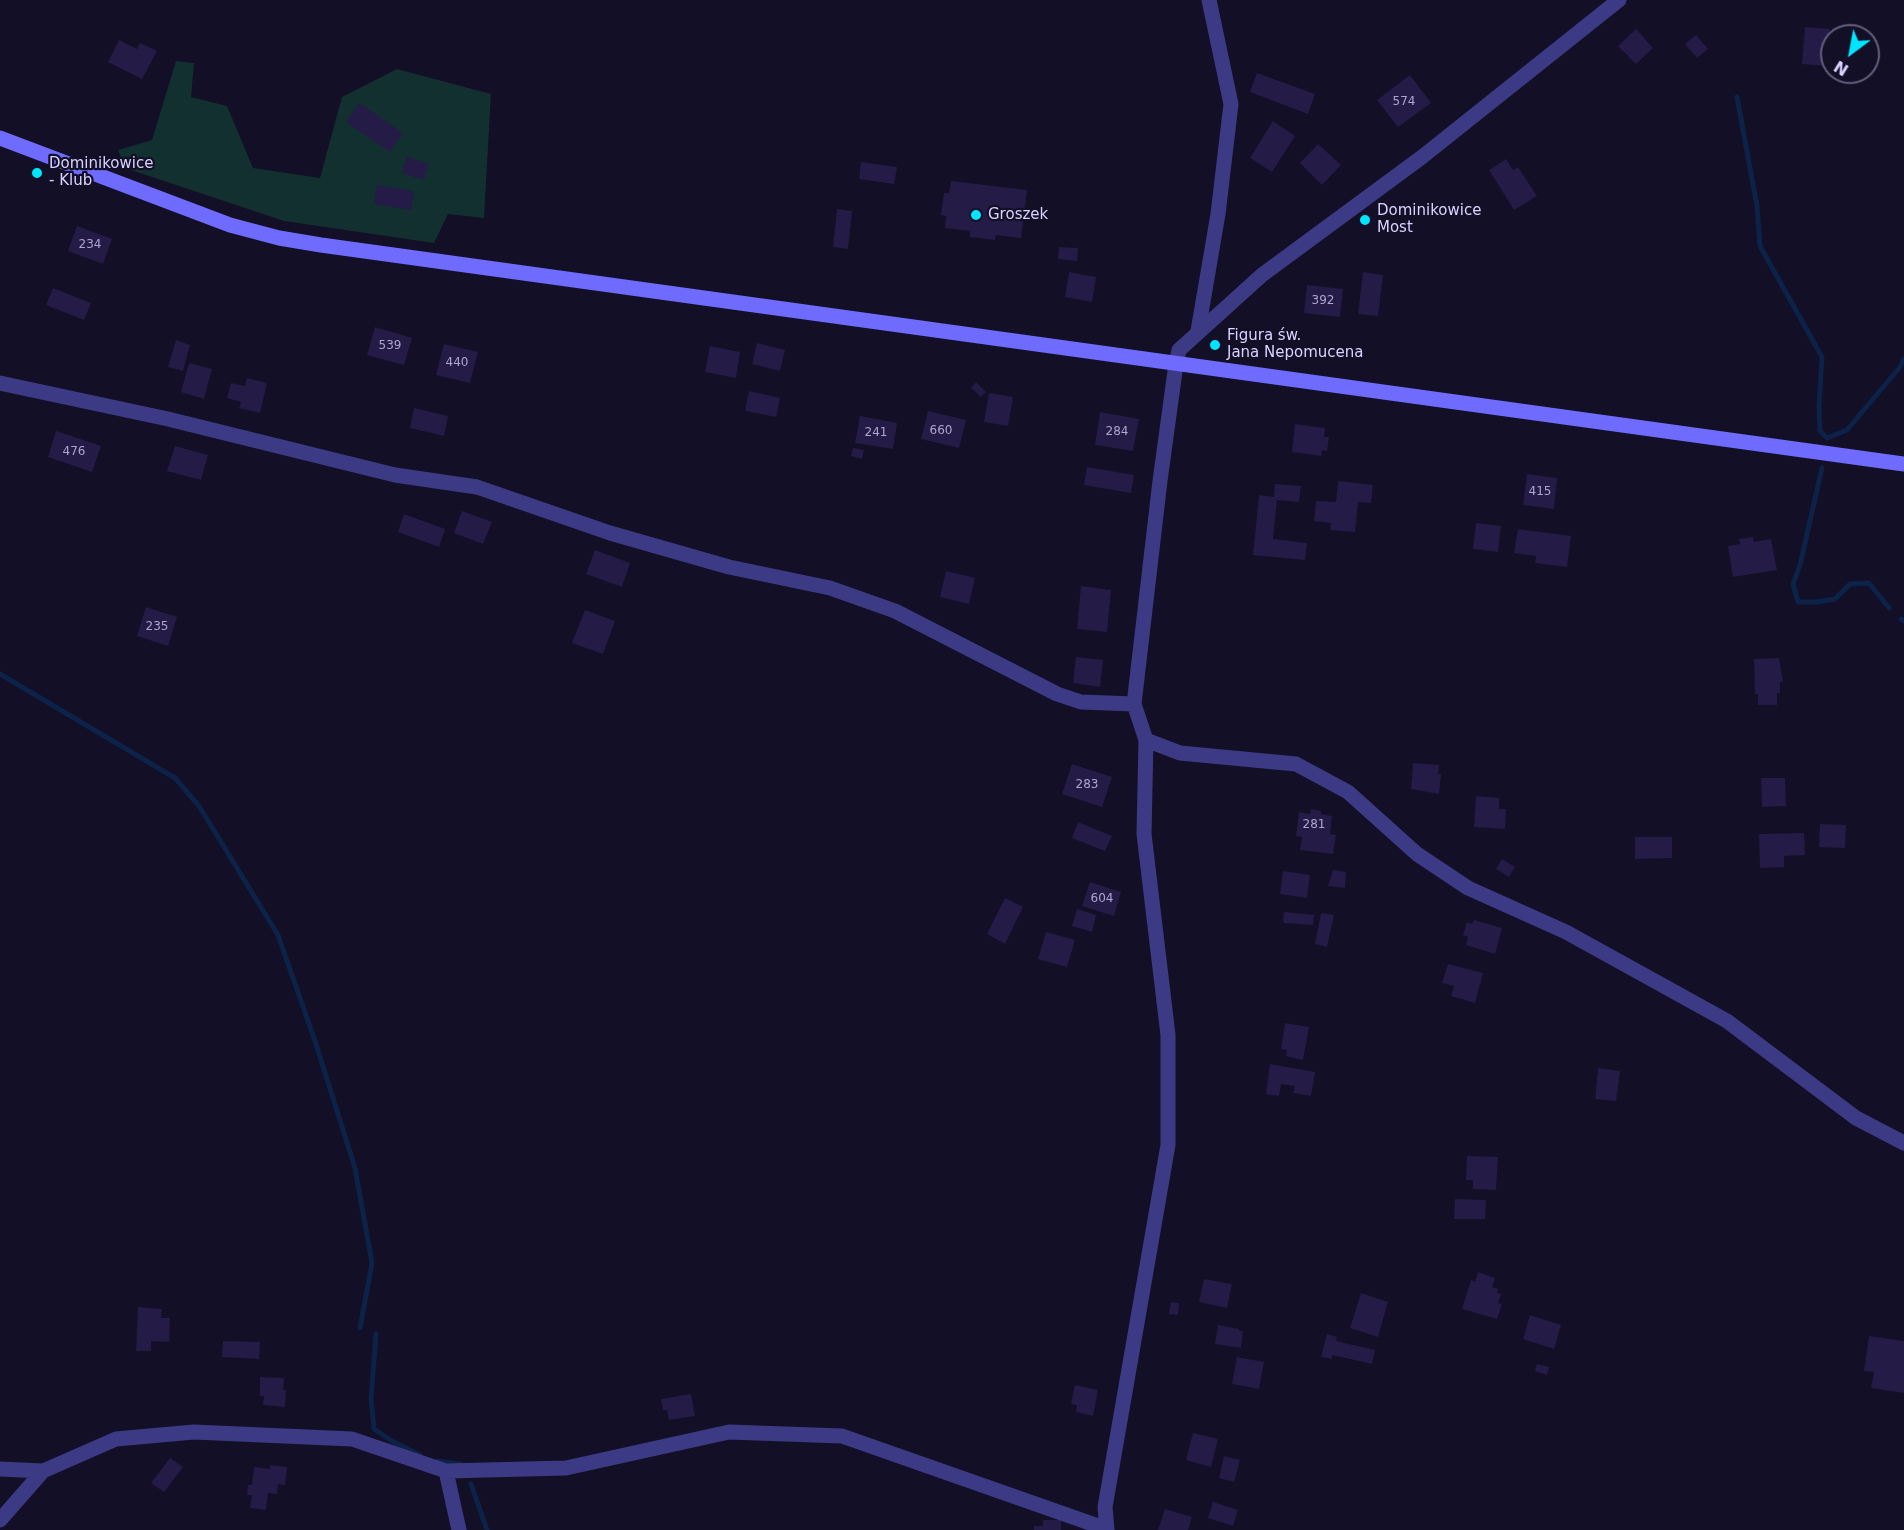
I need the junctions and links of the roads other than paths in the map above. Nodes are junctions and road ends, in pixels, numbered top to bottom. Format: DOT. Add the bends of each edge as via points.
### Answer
graph roads {
  1 [pos="1209,0"];
  2 [pos="1619,0"];
  3 [pos="0,138"];
  4 [pos="1198,331"];
  5 [pos="1176,364"];
  6 [pos="0,383"];
  7 [pos="1904,464"];
  8 [pos="1134,704"];
  9 [pos="1146,740"];
  10 [pos="1904,1143"];
  11 [pos="0,1469"];
  12 [pos="43,1471"];
  13 [pos="446,1471"];
  14 [pos="0,1498"];
  15 [pos="3,1517"];
  16 [pos="1107,1529"];
  17 [pos="459,1530"];
  1 -- 4 [label="street" via="1231,104"];
  2 -- 4 [label="street" via="1422,157 1263,275"];
  3 -- 5 [label="main road" via="230,225 279,238"];
  4 -- 5 [label="street" via="1179,350"];
  5 -- 7 [label="main road"];
  5 -- 8 [label="street"];
  6 -- 8 [label="street" via="168,419 395,475 477,487 610,533 729,567 830,588 895,611 1057,694 1081,702"];
  8 -- 9 [label="street"];
  9 -- 10 [label="street" via="1180,753 1296,764 1348,792 1417,854 1468,888 1566,932 1727,1021 1856,1119"];
  9 -- 16 [label="street" via="1144,834 1168,1035 1168,1145 1105,1508"];
  11 -- 12 [label="street"];
  12 -- 13 [label="street" via="116,1438 194,1432 352,1439"];
  12 -- 15 [label="street"];
  13 -- 16 [label="street" via="566,1468 729,1432 842,1436"];
  13 -- 17 [label="street"];
  14 -- 15 [label="street"];
}
